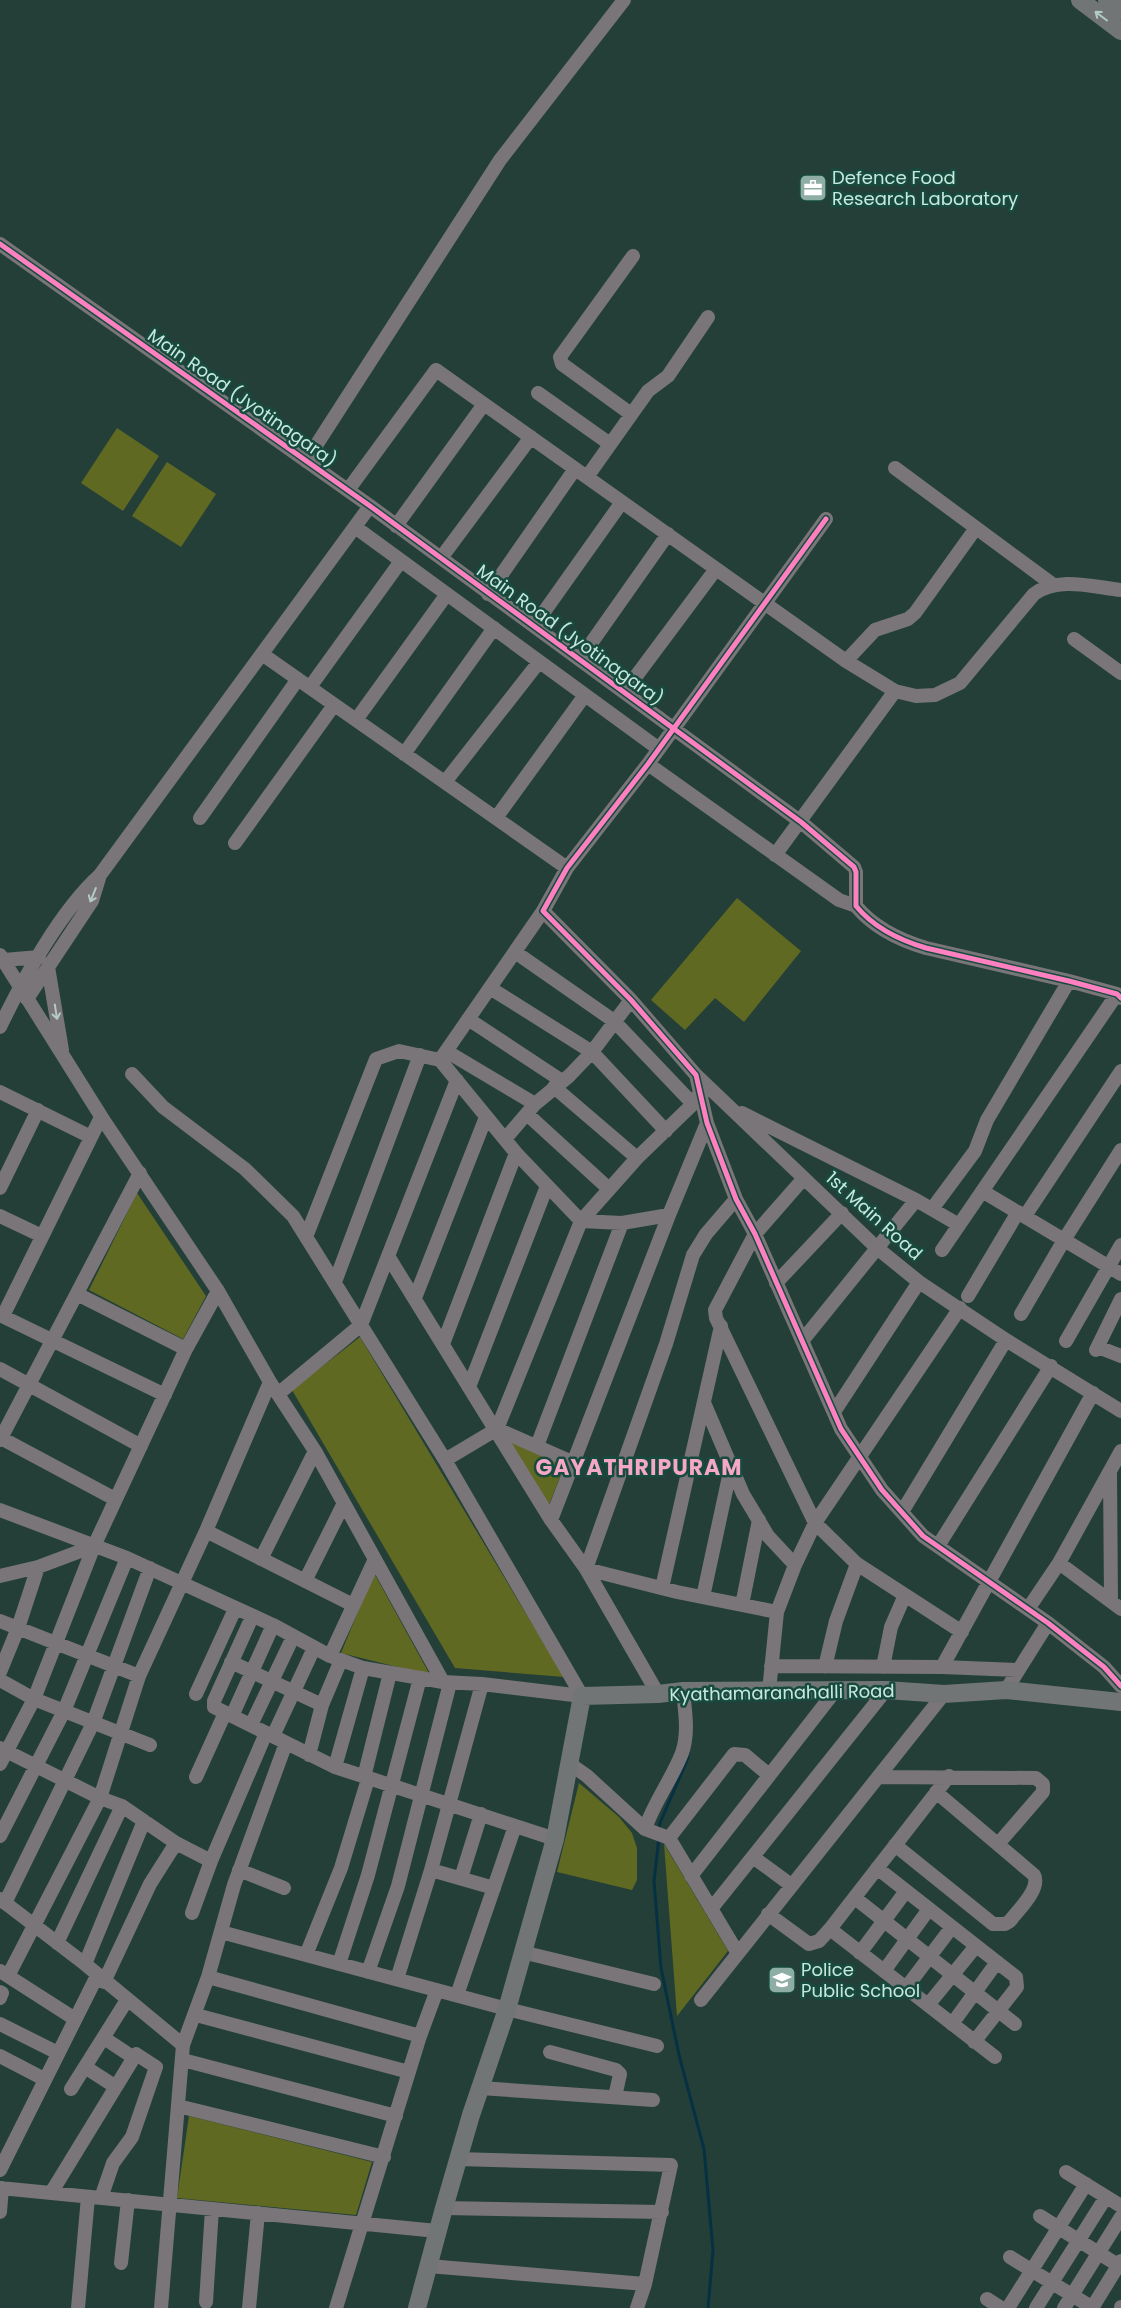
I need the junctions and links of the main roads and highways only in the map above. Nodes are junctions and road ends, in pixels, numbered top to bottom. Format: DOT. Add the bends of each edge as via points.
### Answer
graph roads {
  1 [pos="1080,0"];
  2 [pos="1107,0"];
  3 [pos="1121,10"];
  4 [pos="1121,31"];
  5 [pos="1121,1702"];
  6 [pos="417,2308"];
  4 -- 1 [label="main road, one-way"];
  2 -- 3 [label="main road"];
  5 -- 6 [label="main road, Kyathamaranahalli Road" via="1006,1690 944,1694 886,1690 683,1691 582,1696 555,1839 507,2009 437,2231"];
}
